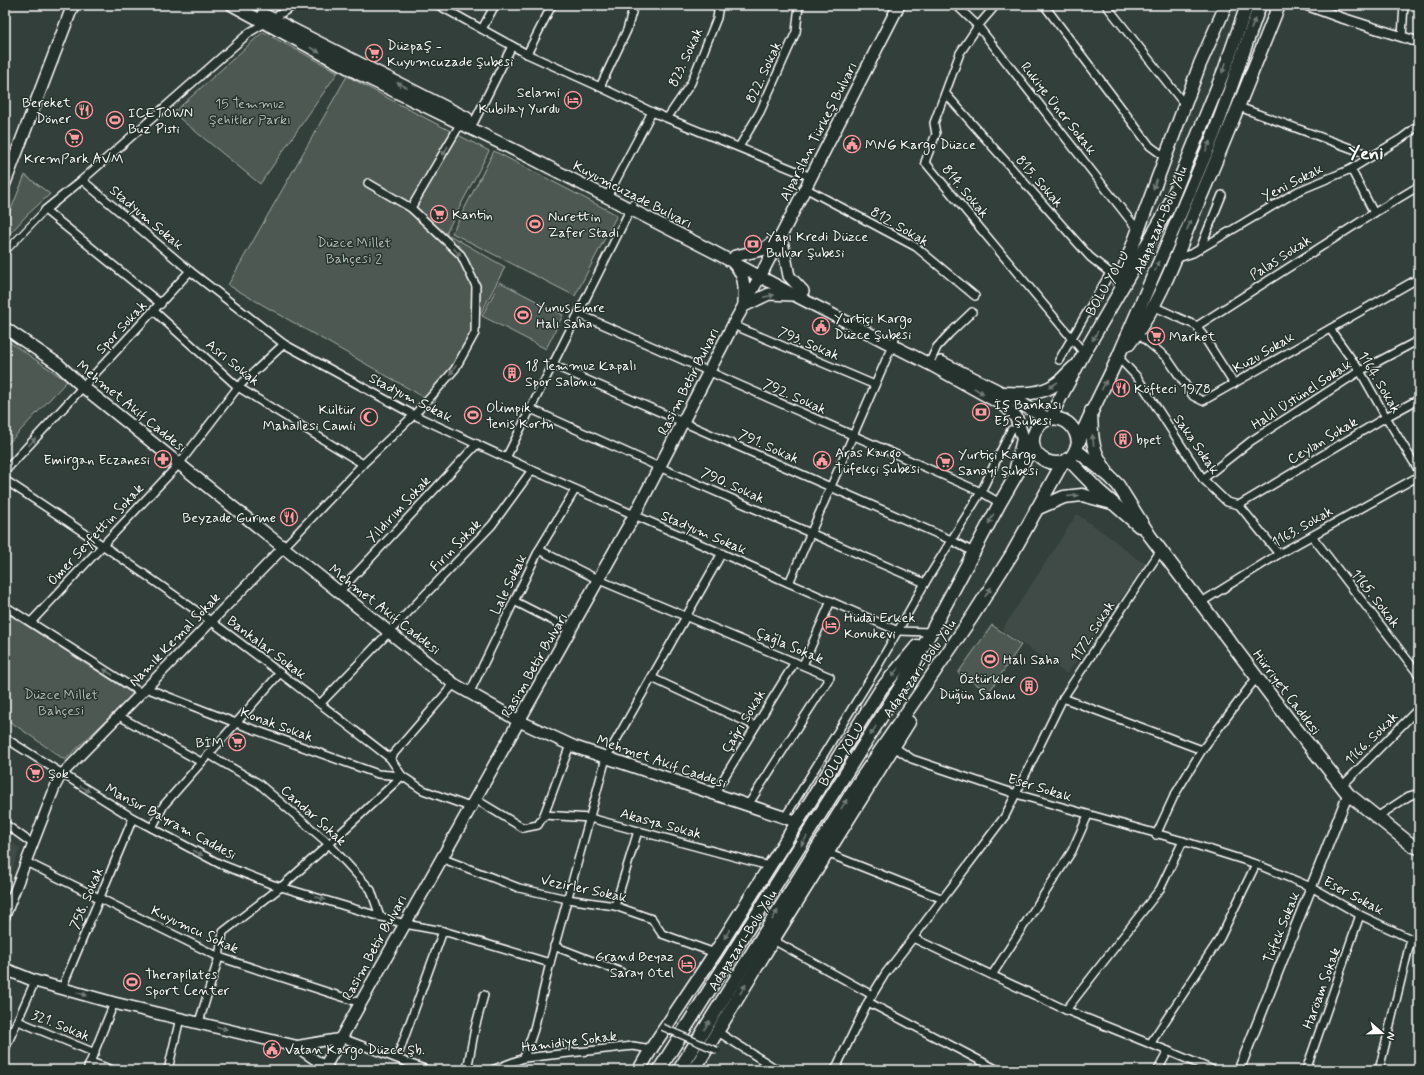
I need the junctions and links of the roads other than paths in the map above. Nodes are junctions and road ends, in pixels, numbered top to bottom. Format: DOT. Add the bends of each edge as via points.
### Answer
graph roads {
  1 [pos="73,5"];
  2 [pos="232,5"];
  3 [pos="247,5"];
  4 [pos="295,5"];
  5 [pos="438,5"];
  6 [pos="494,5"];
  7 [pos="552,5"];
  8 [pos="634,5"];
  9 [pos="719,5"];
  10 [pos="800,5"];
  11 [pos="899,5"];
  12 [pos="956,5"];
  13 [pos="996,5"];
  14 [pos="1044,5"];
  15 [pos="1106,5"];
  16 [pos="1226,5"];
  17 [pos="1247,5"];
  18 [pos="1260,5"];
  19 [pos="1279,5"];
  20 [pos="1306,5"];
  21 [pos="1404,5"];
  22 [pos="269,21"];
  23 [pos="978,26"];
  24 [pos="482,29"];
  25 [pos="1402,37"];
  26 [pos="1419,41"];
  27 [pos="512,46"];
  28 [pos="527,54"];
  29 [pos="600,87"];
  30 [pos="946,94"];
  31 [pos="1185,105"];
  32 [pos="1239,106"];
  33 [pos="652,112"];
  34 [pos="668,118"];
  35 [pos="466,121"];
  36 [pos="1419,125"];
  37 [pos="739,147"];
  38 [pos="1372,156"];
  39 [pos="1165,157"];
  40 [pos="8,168"];
  41 [pos="1351,168"];
  42 [pos="811,177"];
  43 [pos="82,180"];
  44 [pos="5,183"];
  45 [pos="368,183"];
  46 [pos="1419,186"];
  47 [pos="806,188"];
  48 [pos="608,195"];
  49 [pos="1222,195"];
  50 [pos="632,207"];
  51 [pos="411,208"];
  52 [pos="45,210"];
  53 [pos="1374,213"];
  54 [pos="1138,230"];
  55 [pos="781,236"];
  56 [pos="1200,249"];
  57 [pos="5,252"];
  58 [pos="733,259"];
  59 [pos="1175,259"];
  60 [pos="190,271"];
  61 [pos="1110,273"];
  62 [pos="761,274"];
  63 [pos="1419,278"];
  64 [pos="1119,280"];
  65 [pos="799,293"];
  66 [pos="975,296"];
  67 [pos="161,304"];
  68 [pos="744,306"];
  69 [pos="1153,306"];
  70 [pos="154,311"];
  71 [pos="972,312"];
  72 [pos="579,314"];
  73 [pos="1106,316"];
  74 [pos="733,325"];
  75 [pos="1197,326"];
  76 [pos="5,328"];
  77 [pos="1330,329"];
  78 [pos="1137,333"];
  79 [pos="1072,338"];
  80 [pos="1419,340"];
  81 [pos="894,342"];
  82 [pos="284,344"];
  83 [pos="1083,356"];
  84 [pos="1118,357"];
  85 [pos="1059,360"];
  86 [pos="930,361"];
  87 [pos="553,365"];
  88 [pos="1360,371"];
  89 [pos="709,372"];
  90 [pos="1234,384"];
  91 [pos="875,385"];
  92 [pos="83,387"];
  93 [pos="238,387"];
  94 [pos="1003,393"];
  95 [pos="1419,399"];
  96 [pos="531,409"];
  97 [pos="1091,411"];
  98 [pos="414,415"];
  99 [pos="1016,417"];
  100 [pos="1386,417"];
  101 [pos="1050,419"];
  102 [pos="683,422"];
  103 [pos="1011,430"];
  104 [pos="1035,432"];
  105 [pos="854,436"];
  106 [pos="477,444"];
  107 [pos="1033,446"];
  108 [pos="1071,454"];
  109 [pos="506,458"];
  110 [pos="179,464"];
  111 [pos="363,464"];
  112 [pos="660,467"];
  113 [pos="532,470"];
  114 [pos="5,471"];
  115 [pos="1419,471"];
  116 [pos="1419,476"];
  117 [pos="1014,477"];
  118 [pos="1204,479"];
  119 [pos="5,480"];
  120 [pos="1118,485"];
  121 [pos="831,487"];
  122 [pos="575,490"];
  123 [pos="981,492"];
  124 [pos="1000,503"];
  125 [pos="1113,503"];
  126 [pos="1240,505"];
  127 [pos="1036,509"];
  128 [pos="634,516"];
  129 [pos="812,533"];
  130 [pos="1150,536"];
  131 [pos="1312,536"];
  132 [pos="951,540"];
  133 [pos="103,545"];
  134 [pos="283,548"];
  135 [pos="539,550"];
  136 [pos="1161,550"];
  137 [pos="973,552"];
  138 [pos="722,553"];
  139 [pos="1279,554"];
  140 [pos="599,580"];
  141 [pos="789,583"];
  142 [pos="925,583"];
  143 [pos="339,592"];
  144 [pos="514,601"];
  145 [pos="831,602"];
  146 [pos="1200,603"];
  147 [pos="5,606"];
  148 [pos="687,616"];
  149 [pos="972,617"];
  150 [pos="31,622"];
  151 [pos="211,622"];
  152 [pos="571,630"];
  153 [pos="898,631"];
  154 [pos="390,632"];
  155 [pos="930,632"];
  156 [pos="795,662"];
  157 [pos="803,665"];
  158 [pos="280,673"];
  159 [pos="1419,675"];
  160 [pos="1256,677"];
  161 [pos="652,678"];
  162 [pos="454,684"];
  163 [pos="143,691"];
  164 [pos="470,694"];
  165 [pos="1063,698"];
  166 [pos="320,704"];
  167 [pos="1419,708"];
  168 [pos="118,716"];
  169 [pos="519,721"];
  170 [pos="236,723"];
  171 [pos="755,726"];
  172 [pos="5,738"];
  173 [pos="570,745"];
  174 [pos="894,747"];
  175 [pos="1202,750"];
  176 [pos="208,754"];
  177 [pos="390,758"];
  178 [pos="606,758"];
  179 [pos="201,762"];
  180 [pos="62,774"];
  181 [pos="402,776"];
  182 [pos="1345,790"];
  183 [pos="1419,793"];
  184 [pos="714,794"];
  185 [pos="1016,794"];
  186 [pos="473,803"];
  187 [pos="748,805"];
  188 [pos="544,815"];
  189 [pos="1088,815"];
  190 [pos="1377,817"];
  191 [pos="133,818"];
  192 [pos="590,818"];
  193 [pos="784,818"];
  194 [pos="798,822"];
  195 [pos="5,824"];
  196 [pos="152,828"];
  197 [pos="638,831"];
  198 [pos="1156,835"];
  199 [pos="1183,842"];
  200 [pos="33,844"];
  201 [pos="329,844"];
  202 [pos="1419,848"];
  203 [pos="827,853"];
  204 [pos="441,858"];
  205 [pos="26,862"];
  206 [pos="1256,864"];
  207 [pos="770,866"];
  208 [pos="281,887"];
  209 [pos="1312,887"];
  210 [pos="100,898"];
  211 [pos="567,899"];
  212 [pos="943,899"];
  213 [pos="615,906"];
  214 [pos="1360,915"];
  215 [pos="5,916"];
  216 [pos="380,917"];
  217 [pos="405,924"];
  218 [pos="443,931"];
  219 [pos="914,938"];
  220 [pos="1411,939"];
  221 [pos="773,940"];
  222 [pos="1419,945"];
  223 [pos="554,946"];
  224 [pos="715,953"];
  225 [pos="219,957"];
  226 [pos="550,963"];
  227 [pos="5,969"];
  228 [pos="620,972"];
  229 [pos="992,975"];
  230 [pos="36,981"];
  231 [pos="62,988"];
  232 [pos="484,995"];
  233 [pos="872,995"];
  234 [pos="868,1002"];
  235 [pos="114,1003"];
  236 [pos="361,1003"];
  237 [pos="1066,1010"];
  238 [pos="180,1018"];
  239 [pos="18,1021"];
  240 [pos="199,1022"];
  241 [pos="662,1027"];
  242 [pos="718,1032"];
  243 [pos="342,1038"];
  244 [pos="1150,1044"];
  245 [pos="295,1046"];
  246 [pos="5,1049"];
  247 [pos="651,1049"];
  248 [pos="1168,1050"];
  249 [pos="718,1051"];
  250 [pos="95,1053"];
  251 [pos="397,1058"];
  252 [pos="524,1058"];
  253 [pos="92,1062"];
  254 [pos="326,1069"];
  255 [pos="697,1069"];
  256 [pos="87,1070"];
  257 [pos="112,1070"];
  258 [pos="168,1070"];
  259 [pos="427,1070"];
  260 [pos="467,1070"];
  261 [pos="492,1070"];
  262 [pos="639,1070"];
  263 [pos="659,1070"];
  264 [pos="679,1070"];
  265 [pos="778,1070"];
  266 [pos="835,1070"];
  267 [pos="998,1070"];
  268 [pos="1158,1070"];
  269 [pos="1213,1070"];
  270 [pos="1239,1070"];
  271 [pos="1306,1070"];
  272 [pos="1379,1070"];
  1 -- 40 [label="main road"];
  2 -- 22 [label="main road, Kuyumcuzade Bulvarı"];
  3 -- 22 [label="main road, Kuyumcuzade Bulvarı"];
  4 -- 22 [label="street"];
  5 -- 24 [label="street"];
  6 -- 24 [label="street"];
  7 -- 28 [label="street"];
  8 -- 29 [label="street" via="627,30"];
  9 -- 34 [label="street, 823. Sokak" via="717,18 690,83"];
  10 -- 37 [label="street, 822. Sokak" via="796,32 760,112"];
  11 -- 42 [label="main road, Alparslan Türkeş Bulvarı"];
  12 -- 23 [label="street, Rukiye Üner Sokak"];
  13 -- 23 [label="street, 814. Sokak"];
  14 -- 39 [label="street" via="1150,146"];
  15 -- 31 [label="street"];
  16 -- 31 [label="main road"];
  17 -- 73 [label="main road, BOLU YOLU, one-way" via="1225,68 1168,208"];
  84 -- 18 [label="main road, Adapazarı-Bolu Yolu, one-way" via="1213,135"];
  19 -- 32 [label="main road"];
  20 -- 25 [label="street"];
  21 -- 25 [label="street"];
  22 -- 35 [label="main road, Kuyumcuzade Bulvarı"];
  22 -- 43 [label="street" via="250,32"];
  23 -- 30 [label="street, 814. Sokak" via="960,53"];
  23 -- 54 [label="street, Rukiye Üner Sokak"];
  24 -- 27 [label="street"];
  25 -- 26 [label="street"];
  27 -- 28 [label="street"];
  27 -- 35 [label="street"];
  28 -- 29 [label="street"];
  29 -- 33 [label="street"];
  30 -- 61 [label="street, 815. Sokak" via="1090,257"];
  30 -- 79 [label="street, 814. Sokak" via="934,123 936,134 925,162"];
  31 -- 39 [label="main road"];
  32 -- 38 [label="street"];
  59 -- 32 [label="main road, one-way"];
  33 -- 34 [label="street"];
  33 -- 48 [label="street"];
  34 -- 37 [label="street"];
  35 -- 48 [label="main road, Kuyumcuzade Bulvarı"];
  35 -- 51 [label="street, one-way"];
  36 -- 38 [label="street, Yeni Sokak"];
  37 -- 42 [label="street"];
  38 -- 41 [label="street, Yeni Sokak"];
  39 -- 54 [label="main road, one-way"];
  40 -- 44 [label="main road"];
  41 -- 53 [label="street"];
  41 -- 56 [label="street, Yeni Sokak" via="1298,191"];
  42 -- 47 [label="main road, Alparslan Türkeş Bulvarı"];
  43 -- 52 [label="street"];
  43 -- 60 [label="street, Stadyum Sokak"];
  45 -- 51 [label="street, Namık Kemal Sokak"];
  46 -- 53 [label="street, Palas Sokak"];
  47 -- 55 [label="main road, Alparslan Türkeş Bulvarı"];
  47 -- 66 [label="street, 812. Sokak" via="916,247"];
  48 -- 50 [label="main road, Kuyumcuzade Bulvarı"];
  49 -- 56 [label="street"];
  50 -- 58 [label="main road, Kuyumcuzade Bulvarı"];
  50 -- 72 [label="street"];
  51 -- 98 [label="street, Namık Kemal Sokak, one-way" via="461,255 476,286 475,333 454,369"];
  52 -- 57 [label="street"];
  52 -- 67 [label="street"];
  53 -- 75 [label="street, Palas Sokak"];
  54 -- 64 [label="main road"];
  55 -- 58 [label="main road" via="762,250"];
  55 -- 62 [label="main road, Alparslan Türkeş Bulvarı"];
  55 -- 65 [label="main road" via="789,276"];
  56 -- 59 [label="street, Yeni Sokak"];
  58 -- 62 [label="main road, Kuyumcuzade Bulvarı"];
  58 -- 68 [label="main road" via="744,283"];
  59 -- 69 [label="main road"];
  60 -- 67 [label="street, Spor Sokak"];
  60 -- 82 [label="street, Stadyum Sokak"];
  61 -- 64 [label="street, 815. Sokak"];
  61 -- 79 [label="street"];
  62 -- 65 [label="main road, Kuyumcuzade Bulvarı"];
  62 -- 68 [label="main road, Rasim Betir Bulvarı"];
  63 -- 77 [label="street, Kuzu Sokak"];
  64 -- 73 [label="main road"];
  68 -- 65 [label="main road, one-way" via="769,294"];
  65 -- 81 [label="main road, Kuyumcuzade Bulvarı"];
  67 -- 70 [label="street, Spor Sokak"];
  68 -- 74 [label="main road, Rasim Betir Bulvarı"];
  69 -- 75 [label="street"];
  69 -- 78 [label="main road"];
  70 -- 92 [label="street, Spor Sokak"];
  70 -- 93 [label="street, Asrı Sokak"];
  71 -- 86 [label="street" via="937,347"];
  72 -- 87 [label="street"];
  72 -- 89 [label="street, 792. Sokak"];
  73 -- 83 [label="main road, BOLU YOLU, one-way"];
  74 -- 89 [label="main road, Rasim Betir Bulvarı"];
  74 -- 91 [label="street, 793. Sokak"];
  75 -- 90 [label="street"];
  76 -- 92 [label="main road, Mehmet Akif Caddesi" via="58,364"];
  77 -- 88 [label="street, 1164. Sokak"];
  77 -- 90 [label="street, Kuzu Sokak"];
  78 -- 84 [label="main road"];
  78 -- 90 [label="street, Kuzu Sokak" via="1167,358 1193,396 1203,401"];
  79 -- 83 [label="street, 814. Sokak"];
  79 -- 85 [label="street"];
  80 -- 88 [label="street, Halil Üstünel Sokak"];
  81 -- 86 [label="main road, Kuyumcuzade Bulvarı"];
  81 -- 91 [label="street"];
  82 -- 93 [label="street, Ömer Seyfettin Sokak"];
  82 -- 98 [label="street, Stadyum Sokak"];
  83 -- 94 [label="main road, one-way" via="1056,384 1040,392"];
  83 -- 101 [label="main road, BOLU YOLU"];
  97 -- 84 [label="main road, Adapazarı-Bolu Yolu, one-way"];
  84 -- 118 [label="street, Saka Sokak" via="1137,377"];
  86 -- 94 [label="main road, Kuyumcuzade Bulvarı"];
  86 -- 99 [label="main road, Kuyumcuzade Bulvarı, one-way" via="1006,408"];
  87 -- 96 [label="street"];
  87 -- 102 [label="street, 791. Sokak"];
  88 -- 100 [label="street, 1164. Sokak"];
  88 -- 118 [label="street, Halil Üstünel Sokak" via="1251,441"];
  89 -- 102 [label="main road, Rasim Betir Bulvarı"];
  89 -- 105 [label="street, 792. Sokak"];
  91 -- 105 [label="street"];
  92 -- 110 [label="main road, Mehmet Akif Caddesi"];
  114 -- 92 [label="street, Spor Sokak, one-way"];
  93 -- 110 [label="street, Ömer Seyfettin Sokak"];
  93 -- 111 [label="street, Asrı Sokak"];
  94 -- 101 [label="main road"];
  95 -- 100 [label="street, Ceylan Sokak"];
  96 -- 109 [label="street"];
  96 -- 112 [label="street, 790. Sokak"];
  97 -- 108 [label="main road, Adapazarı-Bolu Yolu"];
  120 -- 97 [label="main road, one-way" via="1100,462 1093,444"];
  98 -- 106 [label="street, Stadyum Sokak"];
  98 -- 111 [label="street, Namık Kemal Sokak"];
  99 -- 104 [label="main road"];
  99 -- 117 [label="main road" via="1023,438"];
  100 -- 115 [label="street, 1164. Sokak"];
  100 -- 126 [label="street, Ceylan Sokak"];
  101 -- 104 [label="main road" via="1038,426"];
  101 -- 108 [label="main road" via="1064,420 1075,430"];
  102 -- 112 [label="main road, Rasim Betir Bulvarı"];
  102 -- 121 [label="street, 791. Sokak"];
  103 -- 123 [label="street"];
  104 -- 107 [label="main road"];
  105 -- 121 [label="street"];
  105 -- 123 [label="street, 792. Sokak"];
  106 -- 109 [label="street, Stadyum Sokak"];
  106 -- 143 [label="street, Yıldırım Sokak"];
  107 -- 108 [label="main road" via="1036,453 1048,462 1055,463"];
  107 -- 117 [label="main road, BOLU YOLU"];
  108 -- 120 [label="main road, Hürriyet Caddesi" via="1110,476"];
  108 -- 125 [label="main road, Hürriyet Caddesi"];
  108 -- 127 [label="main road, Adapazarı-Bolu Yolu"];
  109 -- 113 [label="street, Stadyum Sokak"];
  110 -- 133 [label="street, Ömer Seyfettin Sokak"];
  110 -- 134 [label="main road, Mehmet Akif Caddesi"];
  111 -- 134 [label="street, Namık Kemal Sokak"];
  112 -- 128 [label="main road, Rasim Betir Bulvarı"];
  112 -- 129 [label="street, 790. Sokak"];
  113 -- 122 [label="street, Stadyum Sokak"];
  113 -- 154 [label="street, Fırın Sokak" via="492,525"];
  116 -- 131 [label="street, 1163. Sokak"];
  117 -- 124 [label="main road, BOLU YOLU"];
  118 -- 126 [label="street, Saka Sokak" via="1227,502"];
  119 -- 133 [label="street, Bankalar Sokak"];
  120 -- 130 [label="main road, Hürriyet Caddesi"];
  121 -- 129 [label="street"];
  121 -- 132 [label="street, 791. Sokak"];
  122 -- 128 [label="street, Stadyum Sokak"];
  122 -- 135 [label="street, Lale Sokak"];
  123 -- 124 [label="street, 792. Sokak"];
  123 -- 132 [label="street"];
  124 -- 137 [label="main road, BOLU YOLU, one-way"];
  127 -- 125 [label="main road, one-way" via="1064,497 1082,495"];
  125 -- 130 [label="main road, Hürriyet Caddesi"];
  126 -- 139 [label="street, Saka Sokak"];
  149 -- 127 [label="main road, Adapazarı-Bolu Yolu, one-way" via="1012,554"];
  128 -- 138 [label="street, Stadyum Sokak"];
  128 -- 140 [label="main road, Rasim Betir Bulvarı"];
  129 -- 141 [label="street"];
  129 -- 142 [label="street, 790. Sokak"];
  130 -- 136 [label="main road, Hürriyet Caddesi"];
  131 -- 139 [label="street, 1163. Sokak"];
  131 -- 159 [label="street, 1165. Sokak"];
  132 -- 137 [label="street, 791. Sokak"];
  132 -- 142 [label="street"];
  133 -- 150 [label="street, Ömer Seyfettin Sokak"];
  133 -- 151 [label="street, Bankalar Sokak"];
  134 -- 143 [label="main road, Mehmet Akif Caddesi"];
  134 -- 151 [label="street, Namık Kemal Sokak"];
  135 -- 140 [label="street, Çağla Sokak"];
  135 -- 144 [label="street, Lale Sokak"];
  136 -- 146 [label="main road, Hürriyet Caddesi"];
  136 -- 165 [label="street, 1172. Sokak"];
  137 -- 155 [label="main road, BOLU YOLU"];
  138 -- 141 [label="street, Stadyum Sokak"];
  138 -- 148 [label="street"];
  139 -- 146 [label="street, 1163. Sokak"];
  140 -- 148 [label="street, Çağla Sokak"];
  140 -- 152 [label="main road, Rasim Betir Bulvarı"];
  141 -- 145 [label="street, Stadyum Sokak"];
  142 -- 153 [label="street"];
  143 -- 154 [label="main road, Mehmet Akif Caddesi"];
  144 -- 152 [label="street"];
  144 -- 164 [label="street, Lale Sokak"];
  145 -- 153 [label="street, Stadyum Sokak"];
  145 -- 157 [label="street"];
  146 -- 160 [label="main road, Hürriyet Caddesi"];
  147 -- 150 [label="street, Konak Sokak"];
  148 -- 156 [label="street, Çağla Sokak"];
  148 -- 161 [label="street"];
  149 -- 174 [label="main road"];
  264 -- 149 [label="main road, Adapazarı-Bolu Yolu, one-way" via="854,789"];
  163 -- 150 [label="street, Konak Sokak, one-way"];
  151 -- 158 [label="street, Bankalar Sokak"];
  151 -- 163 [label="street, Namık Kemal Sokak"];
  152 -- 169 [label="main road, Rasim Betir Bulvarı"];
  153 -- 155 [label="street"];
  153 -- 193 [label="street"];
  154 -- 162 [label="main road, Mehmet Akif Caddesi"];
  154 -- 166 [label="street, Fırın Sokak"];
  155 -- 194 [label="main road, one-way" via="881,689"];
  155 -- 263 [label="main road, BOLU YOLU, one-way" via="909,673"];
  156 -- 157 [label="street, Çağla Sokak"];
  156 -- 171 [label="street, Çağrı Sokak"];
  157 -- 187 [label="street, Çağla Sokak" via="830,676"];
  158 -- 166 [label="street, Bankalar Sokak"];
  158 -- 170 [label="street"];
  160 -- 175 [label="street"];
  160 -- 182 [label="main road, Hürriyet Caddesi"];
  161 -- 171 [label="street"];
  161 -- 178 [label="street"];
  162 -- 164 [label="main road, Mehmet Akif Caddesi"];
  162 -- 177 [label="street"];
  163 -- 168 [label="street, Namık Kemal Sokak"];
  163 -- 170 [label="street, Konak Sokak"];
  164 -- 169 [label="main road, Mehmet Akif Caddesi"];
  165 -- 175 [label="street"];
  165 -- 185 [label="street, 1172. Sokak"];
  166 -- 177 [label="street, Bankalar Sokak"];
  167 -- 182 [label="street, 1166. Sokak"];
  168 -- 179 [label="street"];
  168 -- 180 [label="street, Namık Kemal Sokak"];
  169 -- 173 [label="main road, Mehmet Akif Caddesi"];
  169 -- 186 [label="main road, Rasim Betir Bulvarı"];
  170 -- 176 [label="street"];
  170 -- 181 [label="street, Konak Sokak" via="378,774"];
  171 -- 184 [label="street, Çağrı Sokak"];
  172 -- 180 [label="street, Mansur Bayram Caddesi"];
  173 -- 178 [label="main road, Mehmet Akif Caddesi"];
  173 -- 188 [label="street"];
  174 -- 185 [label="street, Eser Sokak" via="912,759"];
  174 -- 203 [label="main road"];
  175 -- 198 [label="street" via="1174,796"];
  176 -- 179 [label="street"];
  176 -- 201 [label="street, Candar Sokak" via="258,783"];
  177 -- 181 [label="street, Bankalar Sokak"];
  178 -- 184 [label="main road, Mehmet Akif Caddesi"];
  178 -- 192 [label="street"];
  179 -- 196 [label="street" via="164,805"];
  180 -- 191 [label="street, Mansur Bayram Caddesi, one-way"];
  180 -- 200 [label="street, Namık Kemal Sokak"];
  181 -- 186 [label="street, Bankalar Sokak" via="423,790"];
  181 -- 201 [label="street"];
  182 -- 190 [label="main road, Hürriyet Caddesi"];
  182 -- 209 [label="street, Tüfek Sokak"];
  183 -- 190 [label="street" via="1409,796"];
  184 -- 187 [label="main road, Mehmet Akif Caddesi"];
  185 -- 189 [label="street, Eser Sokak"];
  185 -- 212 [label="street, 1172. Sokak" via="1005,816"];
  186 -- 188 [label="street, Bankalar Sokak" via="523,828 538,825"];
  186 -- 204 [label="main road, Rasim Betir Bulvarı"];
  187 -- 193 [label="main road, Mehmet Akif Caddesi"];
  188 -- 192 [label="street, Akasya Sokak"];
  189 -- 198 [label="street, Eser Sokak"];
  189 -- 229 [label="street" via="1072,851"];
  190 -- 202 [label="main road, Hürriyet Caddesi"];
  191 -- 196 [label="street, Mansur Bayram Caddesi"];
  191 -- 210 [label="street, 758. Sokak"];
  192 -- 197 [label="street, Akasya Sokak"];
  192 -- 211 [label="street"];
  193 -- 194 [label="main road, Mehmet Akif Caddesi"];
  194 -- 207 [label="main road"];
  195 -- 200 [label="street"];
  196 -- 208 [label="street, Mansur Bayram Caddesi, one-way" via="220,864"];
  197 -- 207 [label="street, Akasya Sokak"];
  197 -- 213 [label="street"];
  198 -- 199 [label="street, Eser Sokak"];
  199 -- 206 [label="street, Eser Sokak"];
  199 -- 237 [label="street" via="1160,889"];
  200 -- 205 [label="street, Namık Kemal Sokak"];
  201 -- 208 [label="street"];
  201 -- 216 [label="street, Candar Sokak" via="372,890"];
  203 -- 212 [label="street"];
  203 -- 221 [label="main road"];
  204 -- 211 [label="street, Vezirler Sokak" via="519,888"];
  204 -- 217 [label="main road, Rasim Betir Bulvarı"];
  205 -- 210 [label="street, Kuyumcu Sokak"];
  205 -- 215 [label="street, Namık Kemal Sokak"];
  206 -- 209 [label="street, Eser Sokak"];
  206 -- 244 [label="street" via="1220,938"];
  207 -- 224 [label="main road, one-way"];
  208 -- 216 [label="street, Mansur Bayram Caddesi, one-way"];
  208 -- 225 [label="street" via="223,932"];
  209 -- 214 [label="street, Eser Sokak"];
  209 -- 270 [label="street, Tüfek Sokak"];
  210 -- 225 [label="street, Kuyumcu Sokak"];
  210 -- 231 [label="street, 758. Sokak"];
  211 -- 213 [label="street, Vezirler Sokak"];
  211 -- 223 [label="street"];
  212 -- 219 [label="street, 1172. Sokak"];
  213 -- 224 [label="street, Vezirler Sokak" via="652,919 662,934"];
  214 -- 220 [label="street, Eser Sokak"];
  214 -- 271 [label="street, Haröam Sokak"];
  216 -- 217 [label="street, Mansur Bayram Caddesi"];
  217 -- 218 [label="street, Mansur Bayram Caddesi"];
  217 -- 236 [label="main road, Rasim Betir Bulvarı"];
  218 -- 226 [label="street, Mansur Bayram Caddesi"];
  218 -- 251 [label="street"];
  219 -- 229 [label="street"];
  219 -- 233 [label="street, 1172. Sokak" via="884,974"];
  220 -- 222 [label="street, Eser Sokak"];
  220 -- 272 [label="street"];
  221 -- 233 [label="street"];
  242 -- 221 [label="main road, one-way"];
  223 -- 226 [label="street"];
  223 -- 228 [label="street"];
  224 -- 247 [label="main road"];
  225 -- 236 [label="street, Kuyumcu Sokak"];
  225 -- 240 [label="street"];
  226 -- 252 [label="street"];
  227 -- 230 [label="main road"];
  229 -- 237 [label="street"];
  230 -- 231 [label="main road"];
  230 -- 239 [label="street"];
  231 -- 235 [label="main road, one-way"];
  232 -- 260 [label="street"];
  233 -- 234 [label="street, 1172. Sokak"];
  234 -- 266 [label="street, 1172. Sokak"];
  234 -- 267 [label="street"];
  235 -- 238 [label="main road"];
  235 -- 250 [label="street"];
  236 -- 243 [label="main road, Rasim Betir Bulvarı"];
  237 -- 244 [label="street"];
  238 -- 240 [label="main road"];
  238 -- 258 [label="street"];
  239 -- 246 [label="street"];
  239 -- 250 [label="street, 321. Sokak"];
  240 -- 245 [label="main road, one-way"];
  241 -- 249 [label="street, bridge"];
  242 -- 255 [label="main road"];
  242 -- 265 [label="street"];
  243 -- 245 [label="street"];
  243 -- 251 [label="street"];
  243 -- 254 [label="main road, Rasim Betir Bulvarı"];
  244 -- 248 [label="street"];
  245 -- 254 [label="street"];
  247 -- 252 [label="street, Hamidiye Sokak" via="633,1046"];
  247 -- 262 [label="main road"];
  248 -- 268 [label="street"];
  248 -- 269 [label="street"];
  250 -- 253 [label="street"];
  251 -- 259 [label="street"];
  252 -- 261 [label="street, Hamidiye Sokak"];
  253 -- 256 [label="street"];
  253 -- 257 [label="street"];
}
